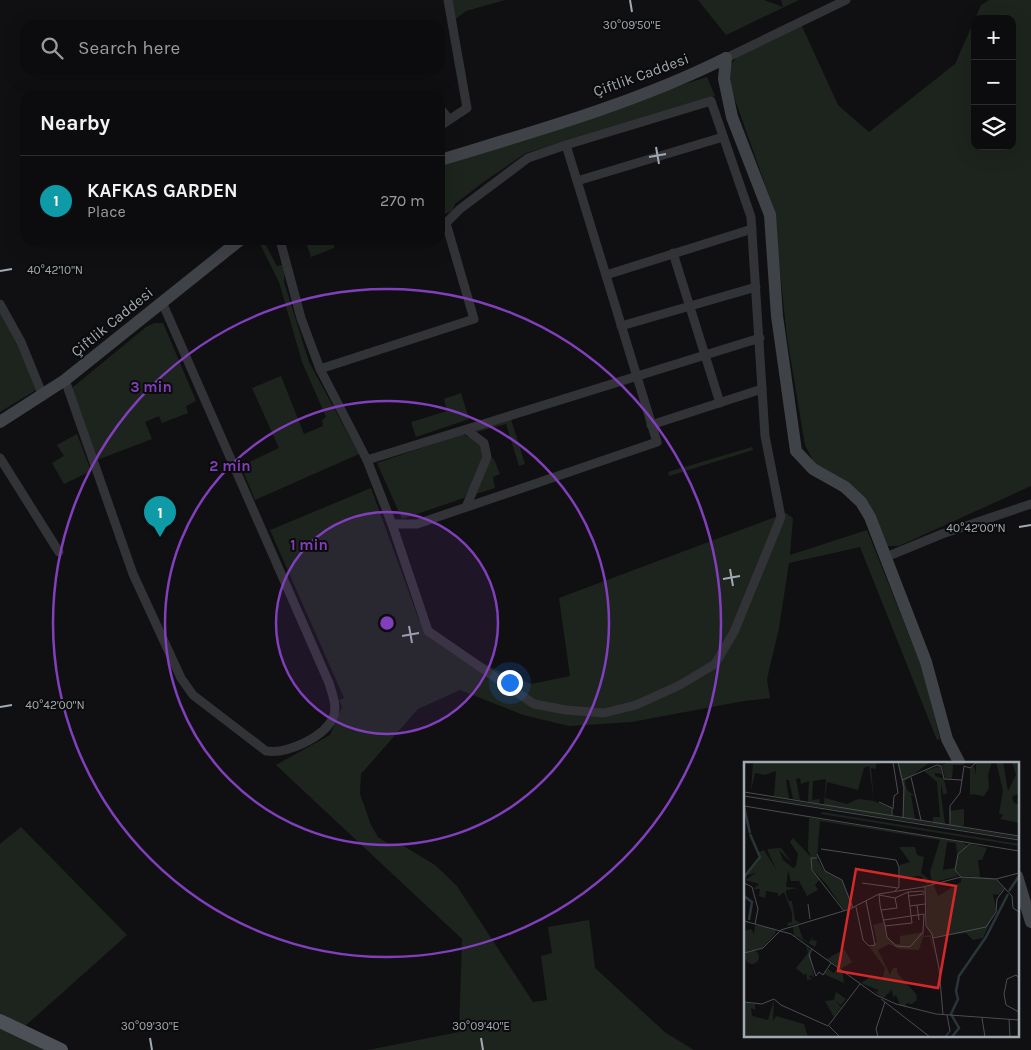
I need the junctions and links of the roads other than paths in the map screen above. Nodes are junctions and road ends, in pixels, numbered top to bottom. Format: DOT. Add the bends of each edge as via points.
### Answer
graph roads {
  1 [pos="448,0"];
  2 [pos="846,0"];
  3 [pos="726,58"];
  4 [pos="445,114"];
  5 [pos="449,119"];
  6 [pos="445,122"];
  7 [pos="724,137"];
  8 [pos="566,145"];
  9 [pos="445,158"];
  10 [pos="577,181"];
  11 [pos="445,222"];
  12 [pos="752,229"];
  13 [pos="445,230"];
  14 [pos="234,245"];
  15 [pos="281,245"];
  16 [pos="673,253"];
  17 [pos="606,275"];
  18 [pos="756,287"];
  19 [pos="162,302"];
  20 [pos="0,304"];
  21 [pos="690,306"];
  22 [pos="621,326"];
  23 [pos="760,338"];
  24 [pos="705,355"];
  25 [pos="320,369"];
  26 [pos="637,377"];
  27 [pos="65,380"];
  28 [pos="762,389"];
  29 [pos="43,396"];
  30 [pos="720,403"];
  31 [pos="0,422"];
  32 [pos="652,424"];
  33 [pos="467,430"];
  34 [pos="0,458"];
  35 [pos="367,460"];
  36 [pos="1031,504"];
  37 [pos="467,505"];
  38 [pos="392,524"];
  39 [pos="58,552"];
  40 [pos="886,557"];
  41 [pos="959,762"];
  42 [pos="1018,879"];
  43 [pos="1031,922"];
  44 [pos="0,1021"];
  45 [pos="60,1050"];
  1 -- 5 [label="street" via="467,108"];
  2 -- 3 [label="street, Çiftlik Caddesi"];
  3 -- 9 [label="street, Çiftlik Caddesi" via="699,72 623,101"];
  3 -- 40 [label="street" via="724,78 732,117 770,215 778,316 796,451 813,469 845,487 861,502"];
  4 -- 5 [label="street"];
  5 -- 6 [label="street"];
  7 -- 8 [label="street" via="711,101"];
  7 -- 10 [label="street"];
  7 -- 12 [label="street" via="751,217"];
  8 -- 10 [label="street"];
  8 -- 11 [label="street" via="528,158"];
  10 -- 17 [label="street"];
  12 -- 16 [label="street"];
  12 -- 18 [label="street"];
  13 -- 25 [label="street" via="474,319"];
  14 -- 19 [label="street, Çiftlik Caddesi"];
  15 -- 25 [label="street" via="301,318"];
  16 -- 17 [label="street"];
  16 -- 21 [label="street"];
  17 -- 22 [label="street"];
  18 -- 21 [label="street"];
  18 -- 23 [label="street"];
  19 -- 27 [label="street, Çiftlik Caddesi"];
  19 -- 27 [label="street" via="329,683 334,711 325,728 297,746 276,753 266,751 194,695 181,678 133,574"];
  20 -- 29 [label="street" via="21,342"];
  21 -- 22 [label="street"];
  21 -- 24 [label="street"];
  22 -- 26 [label="street"];
  23 -- 24 [label="street"];
  23 -- 28 [label="street"];
  24 -- 26 [label="street"];
  24 -- 30 [label="street"];
  25 -- 35 [label="street"];
  26 -- 32 [label="street"];
  26 -- 33 [label="street"];
  27 -- 29 [label="street, Çiftlik Caddesi"];
  28 -- 30 [label="street"];
  28 -- 38 [label="street" via="765,436 781,517 734,632 715,664 680,685 636,705 604,712 534,704 428,631"];
  29 -- 31 [label="street, Çiftlik Caddesi"];
  30 -- 32 [label="street"];
  32 -- 37 [label="street" via="657,442"];
  33 -- 35 [label="street"];
  33 -- 37 [label="street" via="484,443 487,457"];
  34 -- 39 [label="street"];
  35 -- 38 [label="street"];
  36 -- 40 [label="street"];
  37 -- 38 [label="street" via="417,524"];
  40 -- 41 [label="street" via="926,662 947,739"];
  42 -- 43 [label="street"];
  44 -- 45 [label="main road"];
}
